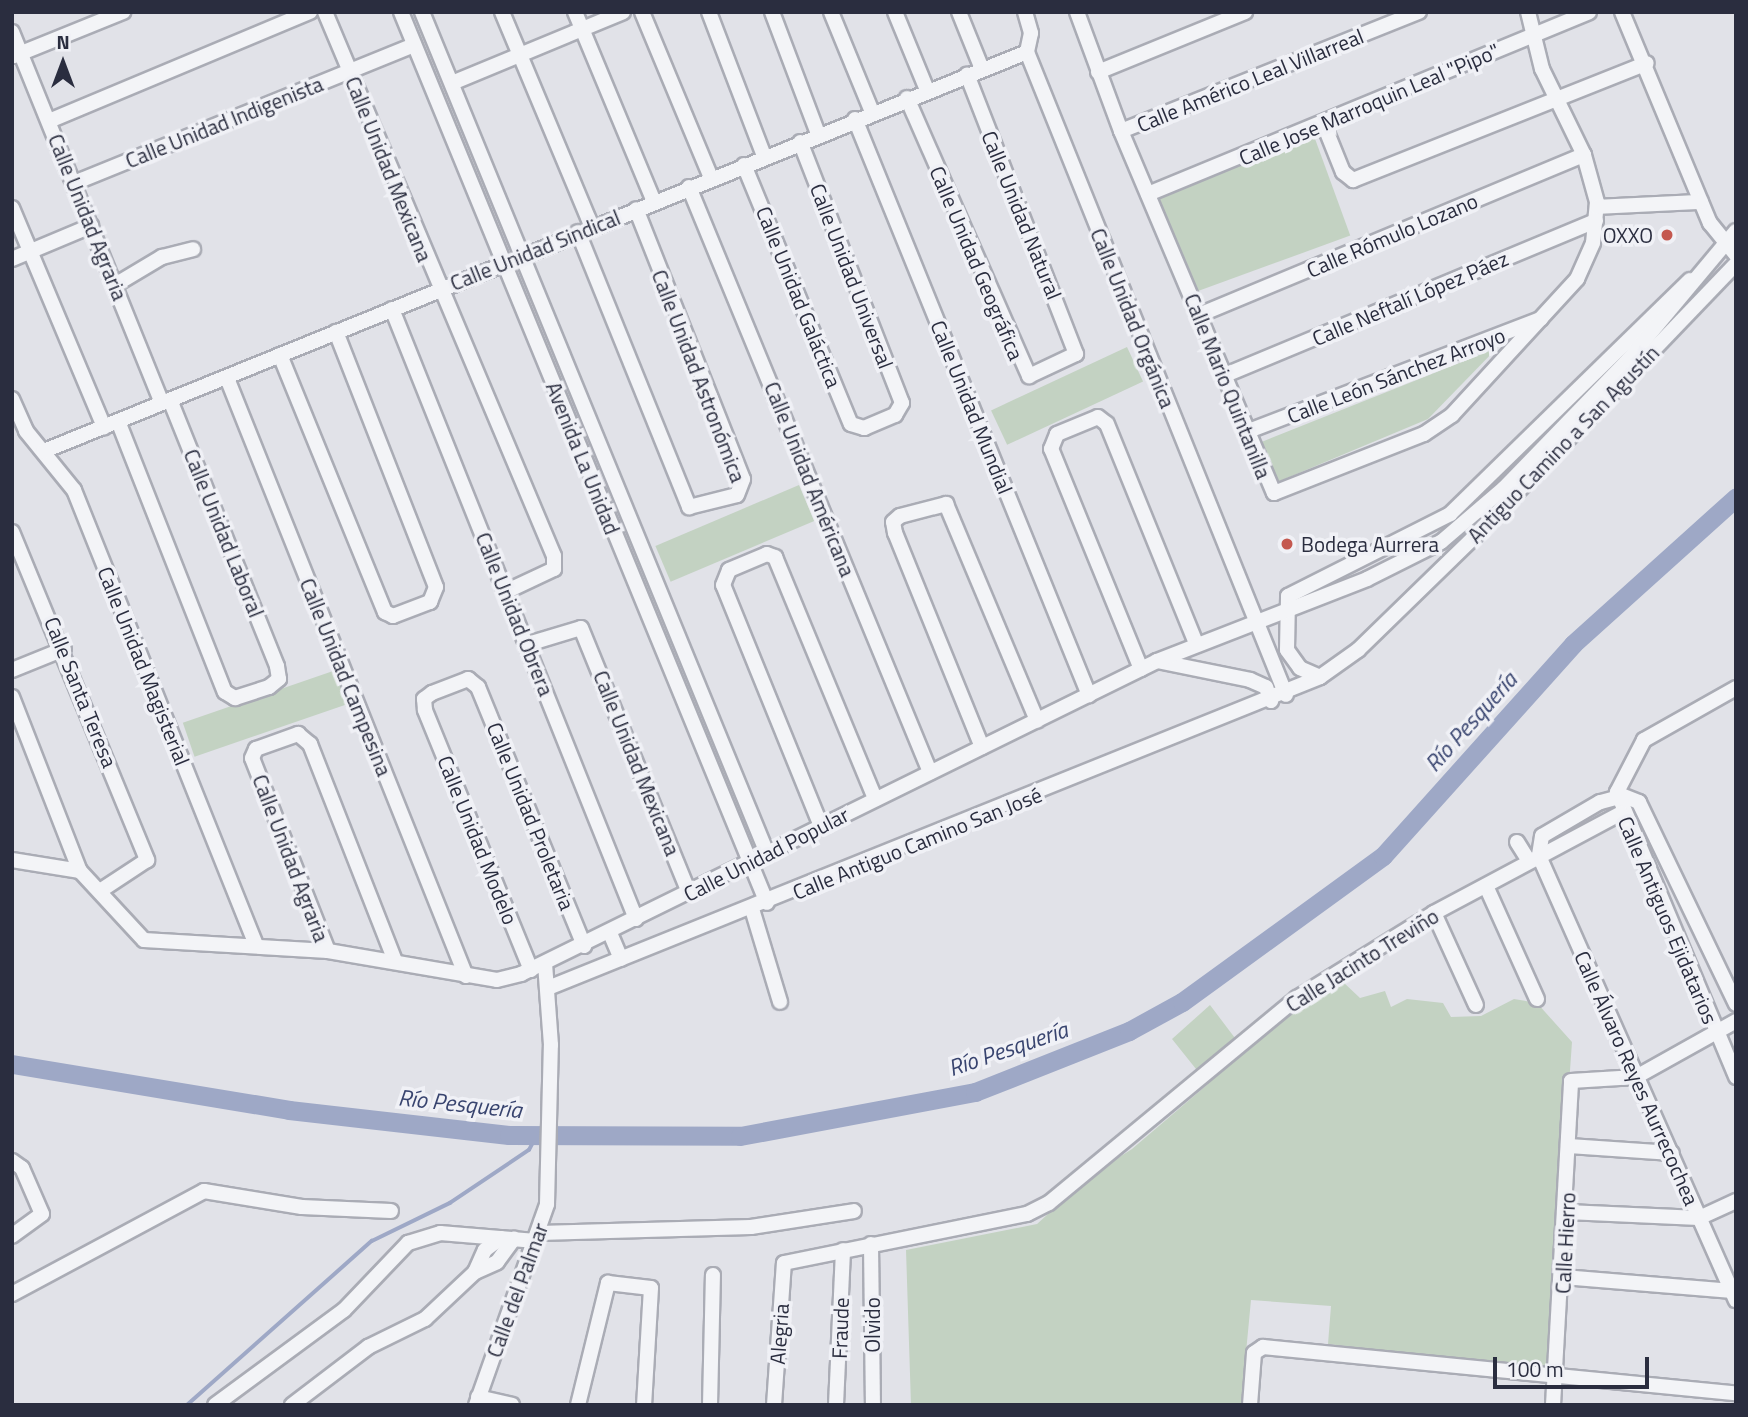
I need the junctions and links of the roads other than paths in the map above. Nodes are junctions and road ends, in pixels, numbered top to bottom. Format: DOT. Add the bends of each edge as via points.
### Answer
graph roads {
  1 [pos="123,12"];
  2 [pos="310,12"];
  3 [pos="325,12"];
  4 [pos="401,12"];
  5 [pos="422,12"];
  6 [pos="502,12"];
  7 [pos="575,12"];
  8 [pos="623,12"];
  9 [pos="642,12"];
  10 [pos="709,12"];
  11 [pos="772,12"];
  12 [pos="831,12"];
  13 [pos="895,12"];
  14 [pos="959,12"];
  15 [pos="1025,12"];
  16 [pos="1077,12"];
  17 [pos="1245,12"];
  18 [pos="1419,12"];
  19 [pos="1528,12"];
  20 [pos="1589,12"];
  21 [pos="1622,12"];
  22 [pos="582,29"];
  23 [pos="12,32"];
  24 [pos="1534,34"];
  25 [pos="414,45"];
  26 [pos="1027,52"];
  27 [pos="519,54"];
  28 [pos="16,55"];
  29 [pos="1647,63"];
  30 [pos="982,69"];
  31 [pos="350,71"];
  32 [pos="1098,72"];
  33 [pos="967,75"];
  34 [pos="452,83"];
  35 [pos="927,90"];
  36 [pos="908,97"];
  37 [pos="1559,98"];
  38 [pos="872,112"];
  39 [pos="855,119"];
  40 [pos="49,121"];
  41 [pos="1324,125"];
  42 [pos="1121,131"];
  43 [pos="818,134"];
  44 [pos="800,142"];
  45 [pos="1584,155"];
  46 [pos="764,156"];
  47 [pos="744,164"];
  48 [pos="711,178"];
  49 [pos="74,183"];
  50 [pos="690,187"];
  51 [pos="1148,194"];
  52 [pos="654,202"];
  53 [pos="1701,202"];
  54 [pos="12,208"];
  55 [pos="636,209"];
  56 [pos="1597,214"];
  57 [pos="91,226"];
  58 [pos="585,230"];
  59 [pos="1736,231"];
  60 [pos="193,249"];
  61 [pos="1731,249"];
  62 [pos="30,252"];
  63 [pos="522,256"];
  64 [pos="12,259"];
  65 [pos="506,263"];
  66 [pos="1736,264"];
  67 [pos="1698,277"];
  68 [pos="115,285"];
  69 [pos="441,288"];
  70 [pos="392,309"];
  71 [pos="1199,315"];
  72 [pos="1545,317"];
  73 [pos="336,332"];
  74 [pos="280,355"];
  75 [pos="1076,355"];
  76 [pos="1592,375"];
  77 [pos="1223,376"];
  78 [pos="227,378"];
  79 [pos="12,399"];
  80 [pos="1589,400"];
  81 [pos="166,401"];
  82 [pos="111,424"];
  83 [pos="854,428"];
  84 [pos="1246,432"];
  85 [pos="44,451"];
  86 [pos="1468,521"];
  87 [pos="12,532"];
  88 [pos="1360,561"];
  89 [pos="507,591"];
  90 [pos="1292,610"];
  91 [pos="1255,622"];
  92 [pos="1196,643"];
  93 [pos="528,644"];
  94 [pos="64,649"];
  95 [pos="1157,662"];
  96 [pos="1141,669"];
  97 [pos="12,670"];
  98 [pos="1320,677"];
  99 [pos="1736,688"];
  100 [pos="1089,695"];
  101 [pos="1286,695"];
  102 [pos="12,697"];
  103 [pos="1271,701"];
  104 [pos="425,710"];
  105 [pos="1037,721"];
  106 [pos="982,747"];
  107 [pos="930,772"];
  108 [pos="1617,797"];
  109 [pos="874,799"];
  110 [pos="1621,813"];
  111 [pos="821,826"];
  112 [pos="1517,842"];
  113 [pos="767,853"];
  114 [pos="1534,859"];
  115 [pos="12,860"];
  116 [pos="745,863"];
  117 [pos="80,871"];
  118 [pos="1486,886"];
  119 [pos="103,889"];
  120 [pos="690,892"];
  121 [pos="767,903"];
  122 [pos="752,909"];
  123 [pos="1434,914"];
  124 [pos="636,919"];
  125 [pos="610,933"];
  126 [pos="256,945"];
  127 [pos="584,946"];
  128 [pos="328,951"];
  129 [pos="621,959"];
  130 [pos="395,961"];
  131 [pos="545,964"];
  132 [pos="531,970"];
  133 [pos="466,976"];
  134 [pos="548,988"];
  135 [pos="1537,999"];
  136 [pos="780,1002"];
  137 [pos="1736,1004"];
  138 [pos="1476,1005"];
  139 [pos="1736,1021"];
  140 [pos="1717,1035"];
  141 [pos="1636,1077"];
  142 [pos="1736,1077"];
  143 [pos="1569,1146"];
  144 [pos="1672,1153"];
  145 [pos="15,1163"];
  146 [pos="1736,1201"];
  147 [pos="391,1211"];
  148 [pos="853,1211"];
  149 [pos="1567,1212"];
  150 [pos="1699,1218"];
  151 [pos="12,1236"];
  152 [pos="538,1237"];
  153 [pos="507,1239"];
  154 [pos="872,1244"];
  155 [pos="843,1250"];
  156 [pos="784,1263"];
  157 [pos="713,1275"];
  158 [pos="1563,1277"];
  159 [pos="12,1294"];
  160 [pos="1734,1296"];
  161 [pos="1554,1379"];
  162 [pos="1736,1393"];
  163 [pos="477,1401"];
  164 [pos="215,1405"];
  165 [pos="292,1405"];
  166 [pos="512,1405"];
  167 [pos="578,1405"];
  168 [pos="644,1405"];
  169 [pos="710,1405"];
  170 [pos="774,1405"];
  171 [pos="836,1405"];
  172 [pos="873,1405"];
  173 [pos="1250,1405"];
  174 [pos="1553,1405"];
  1 -- 28 [label="street"];
  2 -- 40 [label="street"];
  3 -- 31 [label="street, Calle Unidad Mexicana"];
  4 -- 25 [label="street, Avenida La Unidad"];
  5 -- 34 [label="street, Avenida La Unidad"];
  6 -- 27 [label="street"];
  7 -- 22 [label="street"];
  8 -- 22 [label="street"];
  9 -- 48 [label="street"];
  10 -- 46 [label="street"];
  11 -- 43 [label="street"];
  12 -- 38 [label="street"];
  13 -- 35 [label="street"];
  14 -- 30 [label="street"];
  15 -- 26 [label="street, Calle Unidad Orgánica" via="1031,33"];
  16 -- 32 [label="street, Calle Mario Quintanilla"];
  17 -- 32 [label="street"];
  18 -- 42 [label="street, Calle Américo Leal Villarreal"];
  19 -- 24 [label="street"];
  20 -- 24 [label="street, Calle Jose Marroquin Leal \"Pipo\""];
  21 -- 29 [label="street"];
  22 -- 27 [label="street"];
  22 -- 52 [label="street"];
  23 -- 28 [label="street, Calle Unidad Agraria"];
  24 -- 37 [label="street" via="1542,69"];
  24 -- 41 [label="street, Calle Jose Marroquin Leal \"Pipo\""];
  25 -- 31 [label="street, Calle Unidad Indigenista"];
  25 -- 65 [label="street, Avenida La Unidad"];
  26 -- 30 [label="street, Calle Unidad Sindical"];
  26 -- 91 [label="street, Calle Unidad Orgánica"];
  27 -- 34 [label="street"];
  27 -- 58 [label="street"];
  28 -- 40 [label="street, Calle Unidad Agraria"];
  29 -- 37 [label="street"];
  29 -- 53 [label="street"];
  30 -- 33 [label="street, Calle Unidad Sindical"];
  31 -- 49 [label="street, Calle Unidad Indigenista"];
  31 -- 69 [label="street, Calle Unidad Mexicana"];
  32 -- 42 [label="street, Calle Mario Quintanilla"];
  33 -- 35 [label="street, Calle Unidad Sindical"];
  33 -- 75 [label="street, Calle Unidad Natural"];
  34 -- 63 [label="street, Avenida La Unidad"];
  35 -- 36 [label="street, Calle Unidad Sindical"];
  36 -- 38 [label="street, Calle Unidad Sindical"];
  36 -- 75 [label="street, Calle Unidad Geográfica" via="1023,373 1029,376"];
  37 -- 41 [label="street" via="1353,180 1343,172"];
  37 -- 45 [label="street"];
  38 -- 39 [label="street, Calle Unidad Sindical"];
  39 -- 43 [label="street, Calle Unidad Sindical"];
  39 -- 100 [label="street, Calle Unidad Mundial"];
  40 -- 49 [label="street, Calle Unidad Agraria"];
  41 -- 51 [label="street, Calle Jose Marroquin Leal \"Pipo\""];
  42 -- 51 [label="street, Calle Mario Quintanilla"];
  43 -- 44 [label="street, Calle Unidad Sindical"];
  44 -- 46 [label="street, Calle Unidad Sindical"];
  44 -- 83 [label="street, Calle Unidad Universal" via="902,410"];
  45 -- 56 [label="street"];
  45 -- 71 [label="street, Calle Rómulo Lozano"];
  46 -- 47 [label="street, Calle Unidad Sindical"];
  47 -- 48 [label="street, Calle Unidad Sindical"];
  47 -- 83 [label="street, Calle Unidad Galáctica"];
  48 -- 50 [label="street, Calle Unidad Sindical"];
  49 -- 57 [label="street, Calle Unidad Agraria"];
  50 -- 52 [label="street, Calle Unidad Sindical"];
  50 -- 107 [label="street, Calle Unidad Américana"];
  51 -- 71 [label="street, Calle Mario Quintanilla"];
  52 -- 55 [label="street, Calle Unidad Sindical"];
  53 -- 56 [label="street, Calle Neftalí López Páez"];
  53 -- 61 [label="street"];
  54 -- 62 [label="street"];
  55 -- 58 [label="street, Calle Unidad Sindical"];
  55 -- 58 [label="street, Calle Unidad Astronómica" via="744,484 737,495 691,511"];
  56 -- 72 [label="street, Calle Mario Quintanilla" via="1577,279"];
  56 -- 77 [label="street, Calle Neftalí López Páez"];
  57 -- 62 [label="street"];
  57 -- 68 [label="street, Calle Unidad Agraria"];
  58 -- 63 [label="street, Calle Unidad Sindical"];
  59 -- 61 [label="street, Antiguo Camino a San Agustín"];
  60 -- 68 [label="street" via="162,257"];
  61 -- 67 [label="street, Antiguo Camino a San Agustín"];
  62 -- 64 [label="street"];
  62 -- 82 [label="street"];
  63 -- 65 [label="street, Calle Unidad Sindical"];
  63 -- 113 [label="street, Avenida La Unidad"];
  65 -- 69 [label="street, Calle Unidad Sindical"];
  65 -- 116 [label="street, Avenida La Unidad"];
  66 -- 98 [label="street, Antiguo Camino a San Agustín" via="1474,537 1358,650"];
  67 -- 76 [label="street"];
  67 -- 80 [label="street, Antiguo Camino a San Agustín"];
  68 -- 81 [label="street, Calle Unidad Agraria"];
  69 -- 70 [label="street, Calle Unidad Sindical"];
  69 -- 89 [label="street, Calle Unidad Mexicana" via="554,555 554,569"];
  70 -- 73 [label="street, Calle Unidad Sindical"];
  70 -- 89 [label="street, Calle Unidad Obrera"];
  71 -- 77 [label="street, Calle Mario Quintanilla"];
  72 -- 84 [label="street, Calle León Sánchez Arroyo"];
  72 -- 84 [label="street, Calle Mario Quintanilla" via="1452,415 1424,434 1283,491 1271,490"];
  73 -- 74 [label="street, Calle Unidad Sindical"];
  73 -- 74 [label="street" via="436,587 435,599 400,614 388,615 381,604"];
  74 -- 78 [label="street, Calle Unidad Sindical"];
  76 -- 80 [label="street"];
  76 -- 88 [label="street" via="1450,514"];
  77 -- 84 [label="street, Calle Mario Quintanilla"];
  78 -- 81 [label="street, Calle Unidad Sindical"];
  78 -- 133 [label="street, Calle Unidad Campesina"];
  79 -- 85 [label="street, Calle Unidad Magisterial" via="26,431"];
  80 -- 86 [label="street, Antiguo Camino a San Agustín"];
  81 -- 82 [label="street, Calle Unidad Sindical"];
  81 -- 82 [label="street, Calle Unidad Laboral" via="277,666 279,679 269,687 235,698 222,686"];
  82 -- 85 [label="street, Calle Unidad Sindical"];
  85 -- 126 [label="street, Calle Unidad Magisterial" via="74,490"];
  86 -- 88 [label="street" via="1405,549"];
  86 -- 90 [label="street, Antiguo Camino a San Agustín" via="1424,552"];
  87 -- 94 [label="street, Calle Santa Teresa"];
  88 -- 90 [label="street" via="1288,596"];
  89 -- 93 [label="street, Calle Unidad Obrera"];
  90 -- 91 [label="street, Antiguo Camino a San Agustín"];
  90 -- 98 [label="street" via="1287,650 1300,668"];
  91 -- 92 [label="street, Calle Unidad Popular"];
  91 -- 101 [label="street, Calle Unidad Orgánica"];
  92 -- 95 [label="street, Calle Unidad Popular"];
  92 -- 96 [label="street" via="1102,418 1057,434 1050,444"];
  93 -- 120 [label="street, Calle Unidad Mexicana" via="576,626 585,634"];
  93 -- 124 [label="street, Calle Unidad Obrera"];
  94 -- 97 [label="street"];
  94 -- 119 [label="street, Calle Santa Teresa" via="146,854 142,869"];
  95 -- 96 [label="street, Calle Unidad Popular"];
  95 -- 103 [label="street" via="1250,680 1266,687"];
  96 -- 100 [label="street, Calle Unidad Popular"];
  98 -- 101 [label="street, Antiguo Camino a San Agustín"];
  99 -- 108 [label="street" via="1644,740"];
  100 -- 105 [label="street, Calle Unidad Popular"];
  101 -- 103 [label="street, Calle Antiguo Camino San José"];
  102 -- 117 [label="street"];
  103 -- 121 [label="street, Calle Antiguo Camino San José"];
  104 -- 127 [label="street, Calle Unidad Proletaria" via="424,699 432,693 468,679 478,687"];
  104 -- 132 [label="street, Calle Unidad Modelo"];
  105 -- 106 [label="street, Calle Unidad Popular"];
  105 -- 106 [label="street" via="949,508 940,502 900,516 893,522 895,533"];
  106 -- 107 [label="street, Calle Unidad Popular"];
  107 -- 109 [label="street, Calle Unidad Popular"];
  108 -- 110 [label="street, Calle Antiguos Ejidatarios"];
  108 -- 114 [label="street" via="1552,826 1539,842"];
  108 -- 137 [label="street, Calle Antiguos Ejidatarios" via="1633,798 1647,815"];
  109 -- 111 [label="street, Calle Unidad Popular"];
  109 -- 111 [label="street" via="775,557 767,554 729,570 723,586"];
  110 -- 114 [label="street, Calle Jacinto Treviño"];
  110 -- 140 [label="street, Calle Antiguos Ejidatarios"];
  111 -- 113 [label="street, Calle Unidad Popular"];
  112 -- 114 [label="street"];
  113 -- 116 [label="street, Calle Unidad Popular"];
  114 -- 118 [label="street, Calle Jacinto Treviño"];
  114 -- 141 [label="street, Calle Álvaro Reyes Aurrecochea"];
  115 -- 117 [label="street"];
  116 -- 120 [label="street, Calle Unidad Popular"];
  116 -- 121 [label="street, Avenida La Unidad"];
  117 -- 119 [label="street"];
  118 -- 123 [label="street, Calle Jacinto Treviño"];
  118 -- 135 [label="street"];
  119 -- 126 [label="street, Calle Unidad Popular" via="137,938"];
  120 -- 124 [label="street, Calle Unidad Popular"];
  121 -- 122 [label="street, Calle Antiguo Camino San José"];
  122 -- 129 [label="street, Calle Antiguo Camino San José"];
  122 -- 136 [label="street"];
  123 -- 138 [label="street"];
  123 -- 154 [label="street, Calle Jacinto Treviño" via="1297,998 1049,1203 1027,1214"];
  124 -- 125 [label="street, Calle Unidad Popular"];
  125 -- 127 [label="street, Calle Unidad Popular"];
  125 -- 129 [label="street"];
  126 -- 128 [label="street, Calle Unidad Popular"];
  127 -- 131 [label="street, Calle Unidad Popular"];
  128 -- 130 [label="street, Calle Unidad Popular"];
  128 -- 130 [label="street, Calle Unidad Agraria" via="254,764 253,752 298,734 310,744"];
  129 -- 134 [label="street, Calle Antiguo Camino San José"];
  130 -- 133 [label="street, Calle Unidad Popular"];
  131 -- 132 [label="street, Calle Unidad Popular"];
  131 -- 134 [label="street, Calle del Palmar"];
  132 -- 133 [label="street, Calle Unidad Popular" via="497,980"];
  134 -- 152 [label="street, Calle del Palmar" via="550,1174"];
  139 -- 140 [label="street"];
  140 -- 141 [label="street"];
  140 -- 142 [label="street, Calle Antiguos Ejidatarios"];
  141 -- 143 [label="street, Calle Hierro" via="1571,1081"];
  141 -- 144 [label="street, Calle Álvaro Reyes Aurrecochea"];
  143 -- 144 [label="street"];
  143 -- 149 [label="street, Calle Hierro"];
  144 -- 150 [label="street, Calle Álvaro Reyes Aurrecochea"];
  145 -- 151 [label="street" via="43,1214"];
  146 -- 150 [label="street"];
  147 -- 159 [label="street" via="302,1207 204,1191"];
  148 -- 152 [label="street" via="751,1227"];
  149 -- 150 [label="street"];
  149 -- 158 [label="street, Calle Hierro"];
  150 -- 160 [label="street, Calle Álvaro Reyes Aurrecochea"];
  152 -- 153 [label="street"];
  152 -- 163 [label="street, Calle del Palmar"];
  153 -- 164 [label="street" via="440,1233 408,1243 344,1310"];
  153 -- 165 [label="street" via="485,1250 475,1272 425,1319 368,1347"];
  154 -- 155 [label="street, Calle Jacinto Treviño"];
  154 -- 172 [label="street, Olvido"];
  155 -- 156 [label="street, Calle Jacinto Treviño"];
  155 -- 171 [label="street, Fraude"];
  156 -- 170 [label="street, Alegria"];
  157 -- 169 [label="street"];
  158 -- 160 [label="street"];
  158 -- 161 [label="street, Calle Hierro"];
  161 -- 162 [label="street"];
  161 -- 173 [label="street" via="1258,1348 1252,1362"];
  161 -- 174 [label="street, Calle Hierro"];
  163 -- 166 [label="street"];
  167 -- 168 [label="street" via="608,1283 651,1287"];
}
